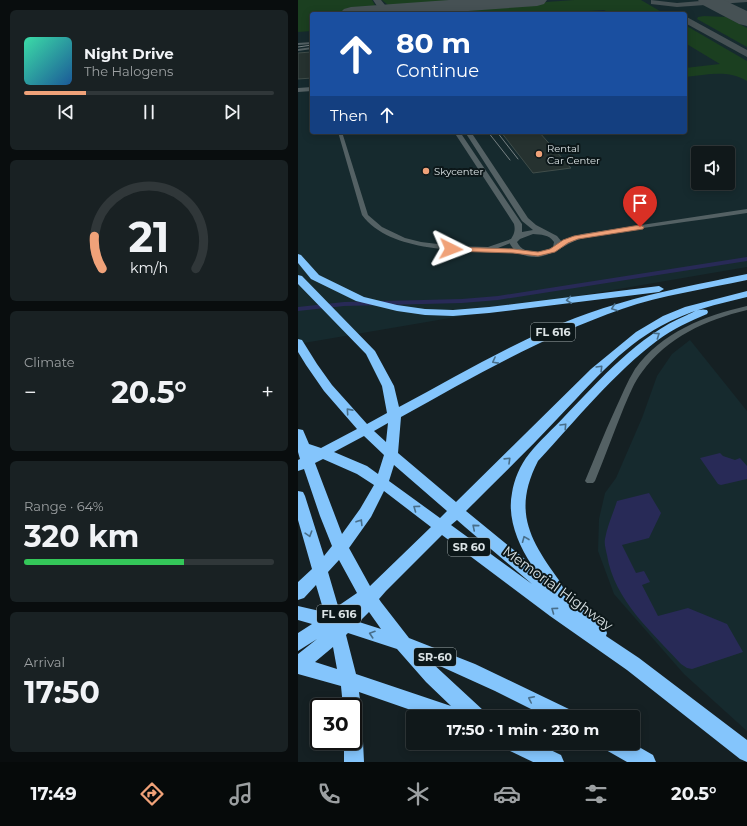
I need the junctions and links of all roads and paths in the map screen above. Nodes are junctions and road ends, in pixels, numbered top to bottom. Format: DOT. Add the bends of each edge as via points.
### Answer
graph roads {
  1 [pos="310,43"];
  2 [pos="298,44"];
  3 [pos="310,48"];
  4 [pos="298,49"];
  5 [pos="310,89"];
  6 [pos="298,90"];
  7 [pos="341,134"];
  8 [pos="459,134"];
  9 [pos="469,134"];
  10 [pos="747,211"];
  11 [pos="545,233"];
  12 [pos="582,236"];
  13 [pos="515,238"];
  14 [pos="557,248"];
  15 [pos="486,250"];
  16 [pos="523,252"];
  17 [pos="300,260"];
  18 [pos="747,277"];
  19 [pos="298,278"];
  20 [pos="747,294"];
  21 [pos="747,299"];
  22 [pos="747,308"];
  23 [pos="298,342"];
  24 [pos="298,433"];
  25 [pos="298,446"];
  26 [pos="298,466"];
  27 [pos="590,481"];
  28 [pos="298,496"];
  29 [pos="380,586"];
  30 [pos="298,593"];
  31 [pos="569,606"];
  32 [pos="298,613"];
  33 [pos="298,643"];
  34 [pos="633,664"];
  35 [pos="298,665"];
  36 [pos="351,698"];
  37 [pos="436,710"];
  38 [pos="469,710"];
  39 [pos="552,710"];
  40 [pos="354,750"];
  41 [pos="518,750"];
  42 [pos="529,750"];
  43 [pos="625,750"];
  44 [pos="747,752"];
  45 [pos="354,762"];
  46 [pos="534,762"];
  47 [pos="554,762"];
  48 [pos="646,762"];
  1 -- 2 [label="street"];
  3 -- 4 [label="street"];
  5 -- 6 [label="street"];
  7 -- 15 [label="street" via="363,208 372,222 396,236 420,244 451,249"];
  8 -- 13 [label="street" via="518,224 520,229"];
  9 -- 11 [label="street" via="525,218"];
  10 -- 12 [label="street"];
  11 -- 12 [label="street"];
  11 -- 13 [label="street" via="530,232"];
  11 -- 14 [label="street" via="558,240"];
  12 -- 14 [label="street"];
  13 -- 15 [label="street"];
  13 -- 16 [label="street" via="514,246"];
  14 -- 16 [label="street" via="538,254"];
  15 -- 16 [label="street"];
  18 -- 17 [label="highway, one-way" via="489,310 425,312 360,299 315,277"];
  18 -- 26 [label="highway, FL 616, one-way" via="620,306 563,327"];
  30 -- 19 [label="highway, one-way" via="354,532 379,490 393,445 396,418 390,387 377,362 366,347"];
  29 -- 20 [label="highway, FL 616, one-way" via="629,341 671,316 711,302"];
  31 -- 21 [label="highway, one-way" via="540,568 521,527 518,498 527,468 533,458 646,342 667,328 695,315"];
  22 -- 27 [label="street" via="706,319 689,327 671,338 638,371"];
  31 -- 23 [label="highway, one-way" via="378,441 315,372"];
  24 -- 38 [label="highway" via="332,529 356,578 389,627 437,682"];
  34 -- 25 [label="highway, Memorial Highway / SR 60, one-way" via="362,470 336,458"];
  28 -- 36 [label="highway, one-way" via="345,660"];
  29 -- 33 [label="highway, FL 616"];
  29 -- 35 [label="highway" via="356,614"];
  31 -- 34 [label="highway"];
  39 -- 32 [label="highway, SR-60, one-way" via="476,673 404,645"];
  34 -- 44 [label="highway, Memorial Highway / SR 60"];
  35 -- 37 [label="highway"];
  40 -- 45 [label="highway"];
  41 -- 46 [label="highway"];
  42 -- 47 [label="highway"];
  43 -- 48 [label="highway"];
}
